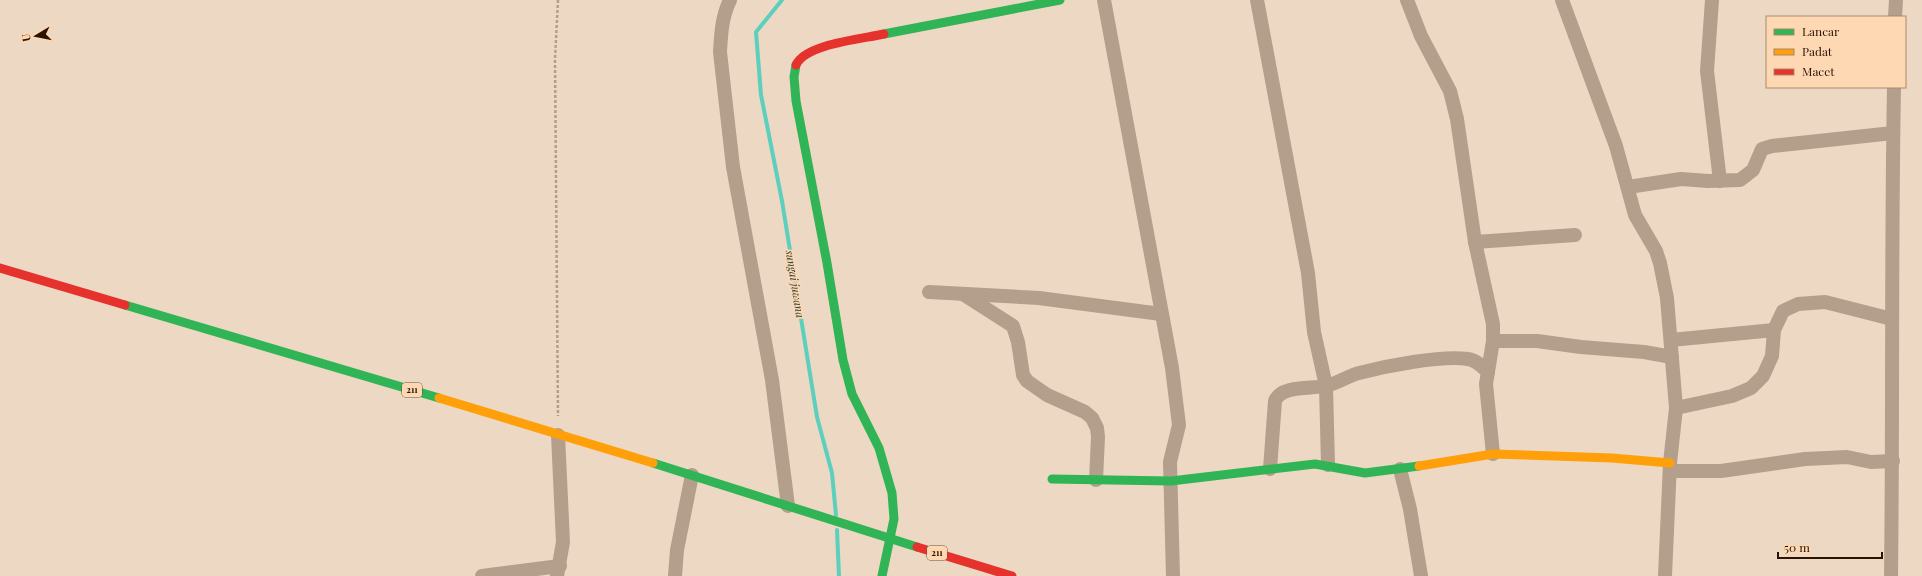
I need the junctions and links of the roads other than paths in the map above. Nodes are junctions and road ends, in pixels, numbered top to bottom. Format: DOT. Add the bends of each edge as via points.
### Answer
graph roads {
  1 [pos="730,0"];
  2 [pos="1060,0"];
  3 [pos="1104,0"];
  4 [pos="1257,0"];
  5 [pos="1407,0"];
  6 [pos="1562,0"];
  7 [pos="1712,0"];
  8 [pos="1896,0"];
  9 [pos="1895,16"];
  10 [pos="1894,88"];
  11 [pos="1893,133"];
  12 [pos="1720,181"];
  13 [pos="1628,187"];
  14 [pos="1575,235"];
  15 [pos="1475,242"];
  16 [pos="0,268"];
  17 [pos="929,292"];
  18 [pos="963,294"];
  19 [pos="1161,314"];
  20 [pos="1892,319"];
  21 [pos="1774,330"];
  22 [pos="1671,340"];
  23 [pos="1493,341"];
  24 [pos="1672,357"];
  25 [pos="1488,372"];
  26 [pos="1326,386"];
  27 [pos="1676,408"];
  28 [pos="558,435"];
  29 [pos="1493,454"];
  30 [pos="1893,462"];
  31 [pos="1328,465"];
  32 [pos="1670,467"];
  33 [pos="1400,469"];
  34 [pos="1270,470"];
  35 [pos="692,475"];
  36 [pos="1052,480"];
  37 [pos="1096,480"];
  38 [pos="1170,481"];
  39 [pos="788,506"];
  40 [pos="890,538"];
  41 [pos="559,571"];
  42 [pos="1171,575"];
  43 [pos="482,576"];
  44 [pos="675,576"];
  45 [pos="882,576"];
  46 [pos="1012,576"];
  47 [pos="1421,576"];
  48 [pos="1665,576"];
  49 [pos="1891,576"];
  1 -- 39 [label="street" via="721,33 720,52 733,167 772,380"];
  2 -- 40 [label="street" via="815,50 799,57 796,66 796,100 843,360 852,394 879,448 892,492 894,519"];
  3 -- 19 [label="street"];
  4 -- 26 [label="street" via="1308,273 1314,332"];
  5 -- 15 [label="street" via="1421,36 1452,99"];
  6 -- 13 [label="street" via="1601,104"];
  7 -- 12 [label="street" via="1707,70"];
  8 -- 9 [label="street"];
  10 -- 11 [label="street"];
  11 -- 12 [label="street" via="1772,146 1762,150 1753,170 1740,180"];
  11 -- 20 [label="street"];
  12 -- 13 [label="street" via="1680,178"];
  13 -- 22 [label="street" via="1635,215 1651,241 1660,263"];
  14 -- 15 [label="street"];
  15 -- 23 [label="street" via="1493,324"];
  16 -- 28 [label="street, 211"];
  17 -- 18 [label="street"];
  18 -- 19 [label="street" via="1039,298"];
  18 -- 37 [label="street" via="1013,326 1027,381 1042,392 1085,412 1092,418 1098,437"];
  19 -- 38 [label="street" via="1179,417 1172,450"];
  20 -- 21 [label="street" via="1825,302 1798,304 1783,311"];
  20 -- 30 [label="street"];
  21 -- 22 [label="street"];
  21 -- 27 [label="street" via="1772,356 1763,376 1751,388 1732,396"];
  22 -- 24 [label="street"];
  23 -- 24 [label="street" via="1537,341"];
  23 -- 25 [label="street"];
  24 -- 27 [label="street"];
  25 -- 26 [label="street" via="1476,361 1468,359 1431,360 1359,373"];
  25 -- 29 [label="street" via="1486,384"];
  26 -- 31 [label="street"];
  26 -- 34 [label="street" via="1291,390 1277,396"];
  27 -- 32 [label="street"];
  28 -- 35 [label="street, 211"];
  28 -- 41 [label="street" via="563,515"];
  29 -- 32 [label="street" via="1612,458"];
  29 -- 33 [label="street"];
  30 -- 32 [label="street" via="1871,462 1847,457 1805,458 1721,471"];
  30 -- 49 [label="street"];
  31 -- 33 [label="street" via="1365,473"];
  31 -- 34 [label="street" via="1315,464"];
  32 -- 48 [label="street"];
  33 -- 47 [label="street" via="1410,508"];
  34 -- 38 [label="street"];
  35 -- 39 [label="street, 211"];
  35 -- 44 [label="street" via="677,550"];
  36 -- 37 [label="street"];
  37 -- 38 [label="street"];
  38 -- 42 [label="street"];
  39 -- 40 [label="street, 211"];
  40 -- 45 [label="street"];
  40 -- 46 [label="street, 211"];
  41 -- 43 [label="street"];
}
